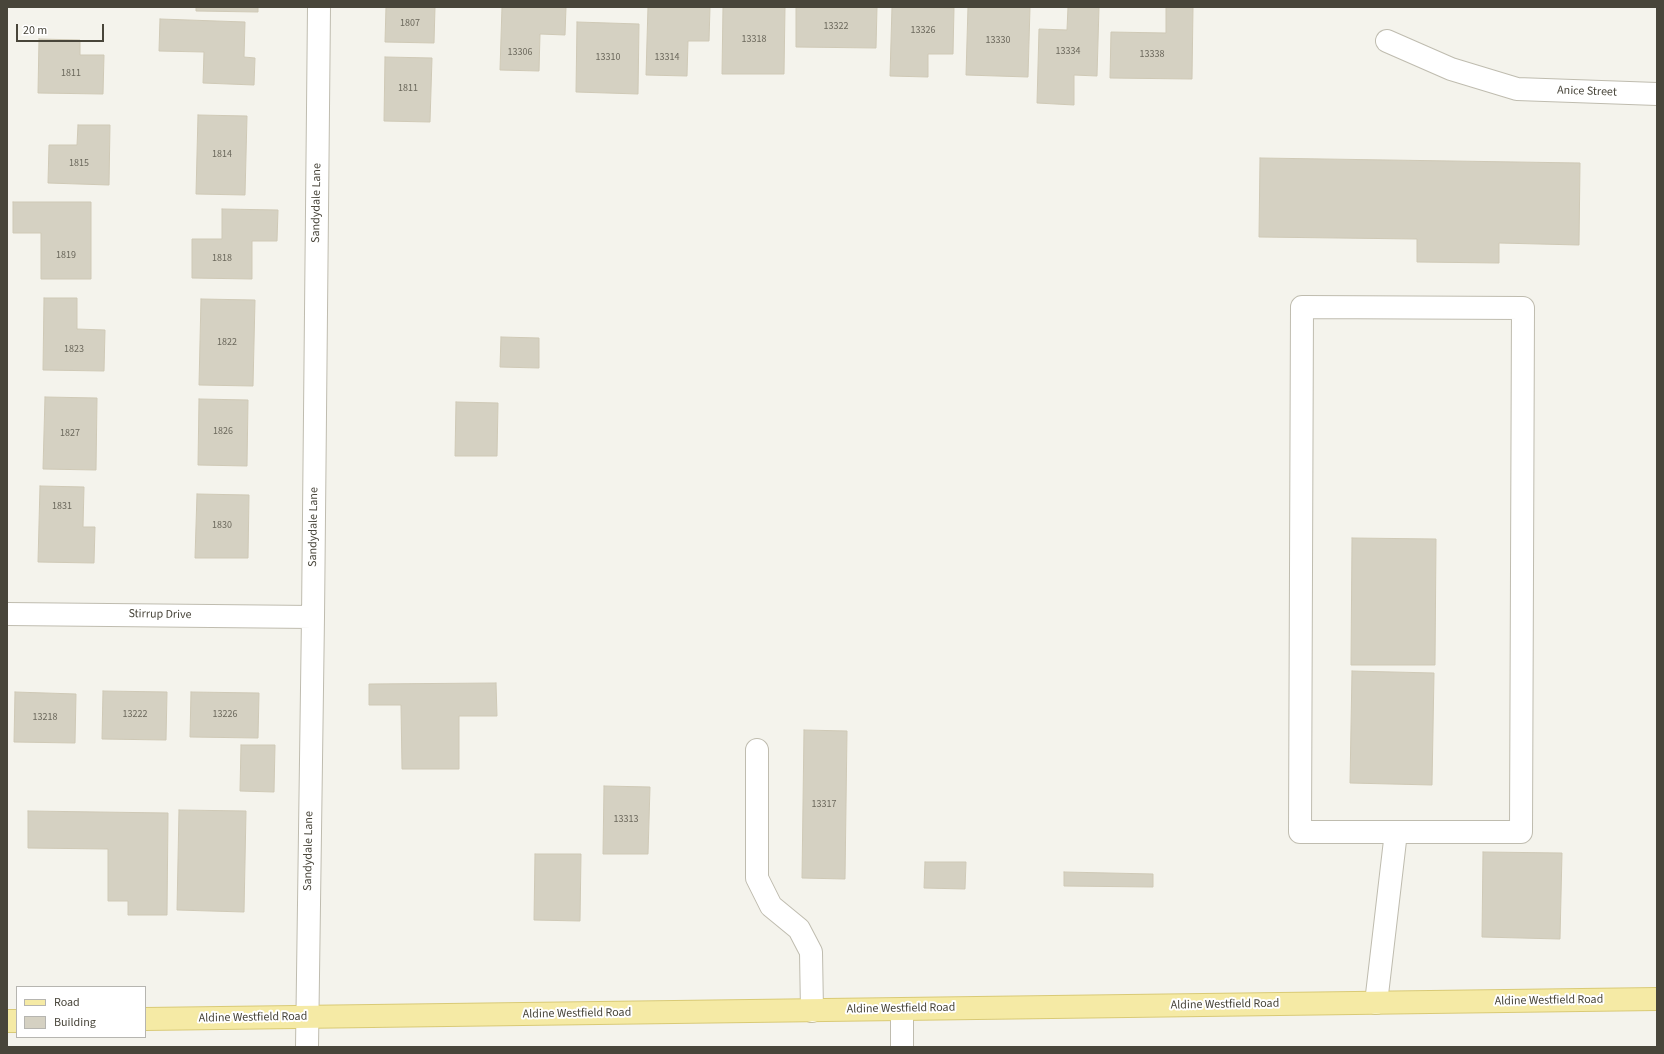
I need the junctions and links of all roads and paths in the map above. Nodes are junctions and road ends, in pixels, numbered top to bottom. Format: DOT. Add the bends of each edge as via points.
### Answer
graph roads {
  1 [pos="319,7"];
  2 [pos="1387,41"];
  3 [pos="1657,94"];
  4 [pos="7,614"];
  5 [pos="313,617"];
  6 [pos="757,750"];
  7 [pos="1396,832"];
  8 [pos="1657,999"];
  9 [pos="1376,1003"];
  10 [pos="902,1010"];
  11 [pos="812,1011"];
  12 [pos="307,1017"];
  13 [pos="146,1019"];
  14 [pos="306,1047"];
  15 [pos="902,1047"];
  1 -- 5 [label="street, Sandydale Lane"];
  2 -- 3 [label="street, Anice Street" via="1450,69 1517,89"];
  4 -- 5 [label="street, Stirrup Drive"];
  5 -- 12 [label="street, Sandydale Lane"];
  6 -- 11 [label="street" via="757,878 771,906 799,928 811,952"];
  7 -- 7 [label="street" via="1521,832 1523,308 1302,307 1300,832"];
  7 -- 9 [label="street"];
  8 -- 9 [label="main road, Aldine Westfield Road"];
  9 -- 10 [label="main road, Aldine Westfield Road"];
  10 -- 11 [label="main road, Aldine Westfield Road"];
  10 -- 15 [label="street"];
  11 -- 12 [label="main road, Aldine Westfield Road"];
  12 -- 13 [label="main road, Aldine Westfield Road"];
  12 -- 14 [label="street, Sandydale Lane"];
}
